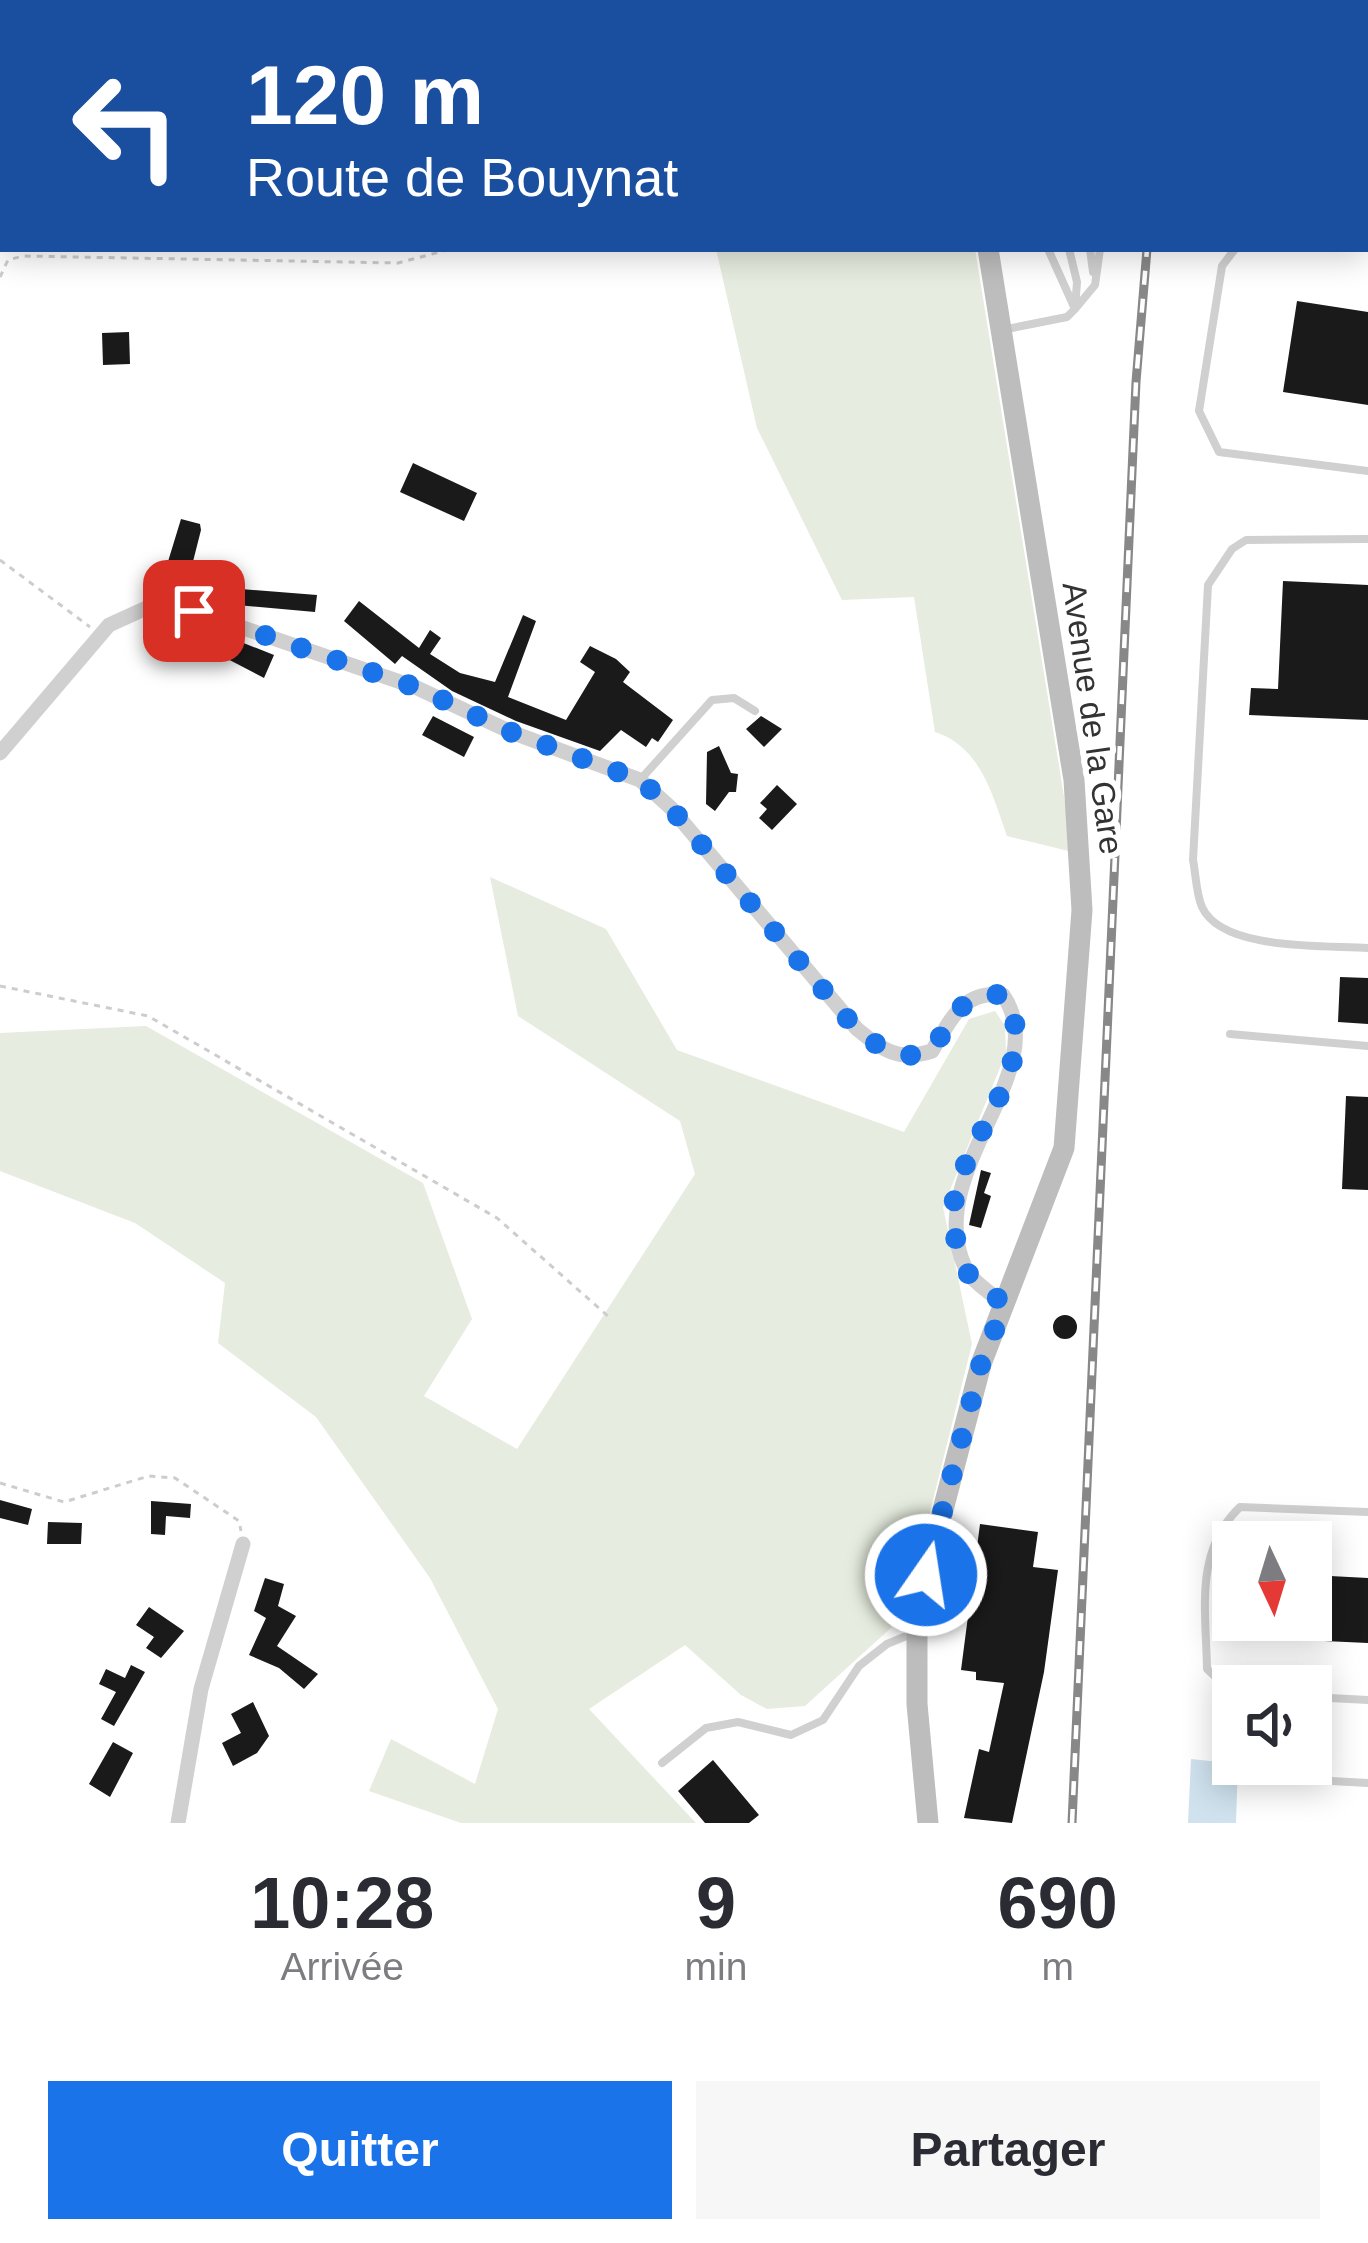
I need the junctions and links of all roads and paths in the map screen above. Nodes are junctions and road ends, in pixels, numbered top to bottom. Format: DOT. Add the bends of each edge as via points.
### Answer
graph roads {
  1 [pos="440,252"];
  2 [pos="988,252"];
  3 [pos="1049,252"];
  4 [pos="1070,252"];
  5 [pos="1090,252"];
  6 [pos="1100,252"];
  7 [pos="1232,252"];
  8 [pos="0,278"];
  9 [pos="1095,285"];
  10 [pos="1076,309"];
  11 [pos="1001,331"];
  12 [pos="1368,471"];
  13 [pos="1368,539"];
  14 [pos="0,560"];
  15 [pos="100,636"];
  16 [pos="755,711"];
  17 [pos="0,753"];
  18 [pos="640,780"];
  19 [pos="1368,948"];
  20 [pos="0,986"];
  21 [pos="1231,1034"];
  22 [pos="1368,1046"];
  23 [pos="1005,1304"];
  24 [pos="609,1317"];
  25 [pos="0,1483"];
  26 [pos="1368,1512"];
  27 [pos="243,1544"];
  28 [pos="917,1631"];
  29 [pos="1212,1674"];
  30 [pos="1332,1698"];
  31 [pos="1368,1700"];
  32 [pos="662,1763"];
  33 [pos="1332,1781"];
  34 [pos="1368,1783"];
  35 [pos="178,1823"];
  36 [pos="928,1823"];
  1 -- 8 [label="path" via="398,263 22,256 8,260"];
  2 -- 11 [label="street, Avenue de la Gare"];
  3 -- 10 [label="lane"];
  4 -- 10 [label="lane"];
  5 -- 9 [label="lane"];
  6 -- 9 [label="lane"];
  7 -- 12 [label="lane" via="1222,266 1199,411 1219,452"];
  9 -- 10 [label="lane"];
  10 -- 11 [label="lane"];
  11 -- 23 [label="street, Avenue de la Gare" via="1082,844 1064,1148"];
  13 -- 19 [label="lane" via="1246,540 1208,584 1193,860 1202,906 1235,937"];
  14 -- 15 [label="path"];
  15 -- 17 [label="street"];
  15 -- 18 [label="street" via="153,605 194,611 415,687"];
  16 -- 18 [label="lane" via="734,698 712,700"];
  18 -- 23 [label="street" via="856,1029 888,1054 932,1051 959,1006 982,993 1003,995 1017,1037 995,1110 953,1200 966,1271"];
  20 -- 24 [label="path" via="148,1016 497,1218"];
  21 -- 22 [label="lane"];
  23 -- 28 [label="street, Avenue de la Gare" via="945,1488"];
  25 -- 27 [label="path" via="64,1502 148,1476 175,1478 239,1521"];
  26 -- 29 [label="lane" via="1240,1507 1217,1529 1206,1562"];
  27 -- 35 [label="street" via="201,1689"];
  28 -- 32 [label="lane" via="859,1666 823,1720 791,1735 738,1722 706,1728"];
  28 -- 36 [label="street, Avenue de la Gare"];
  30 -- 31 [label="lane"];
  33 -- 34 [label="lane"];
}
